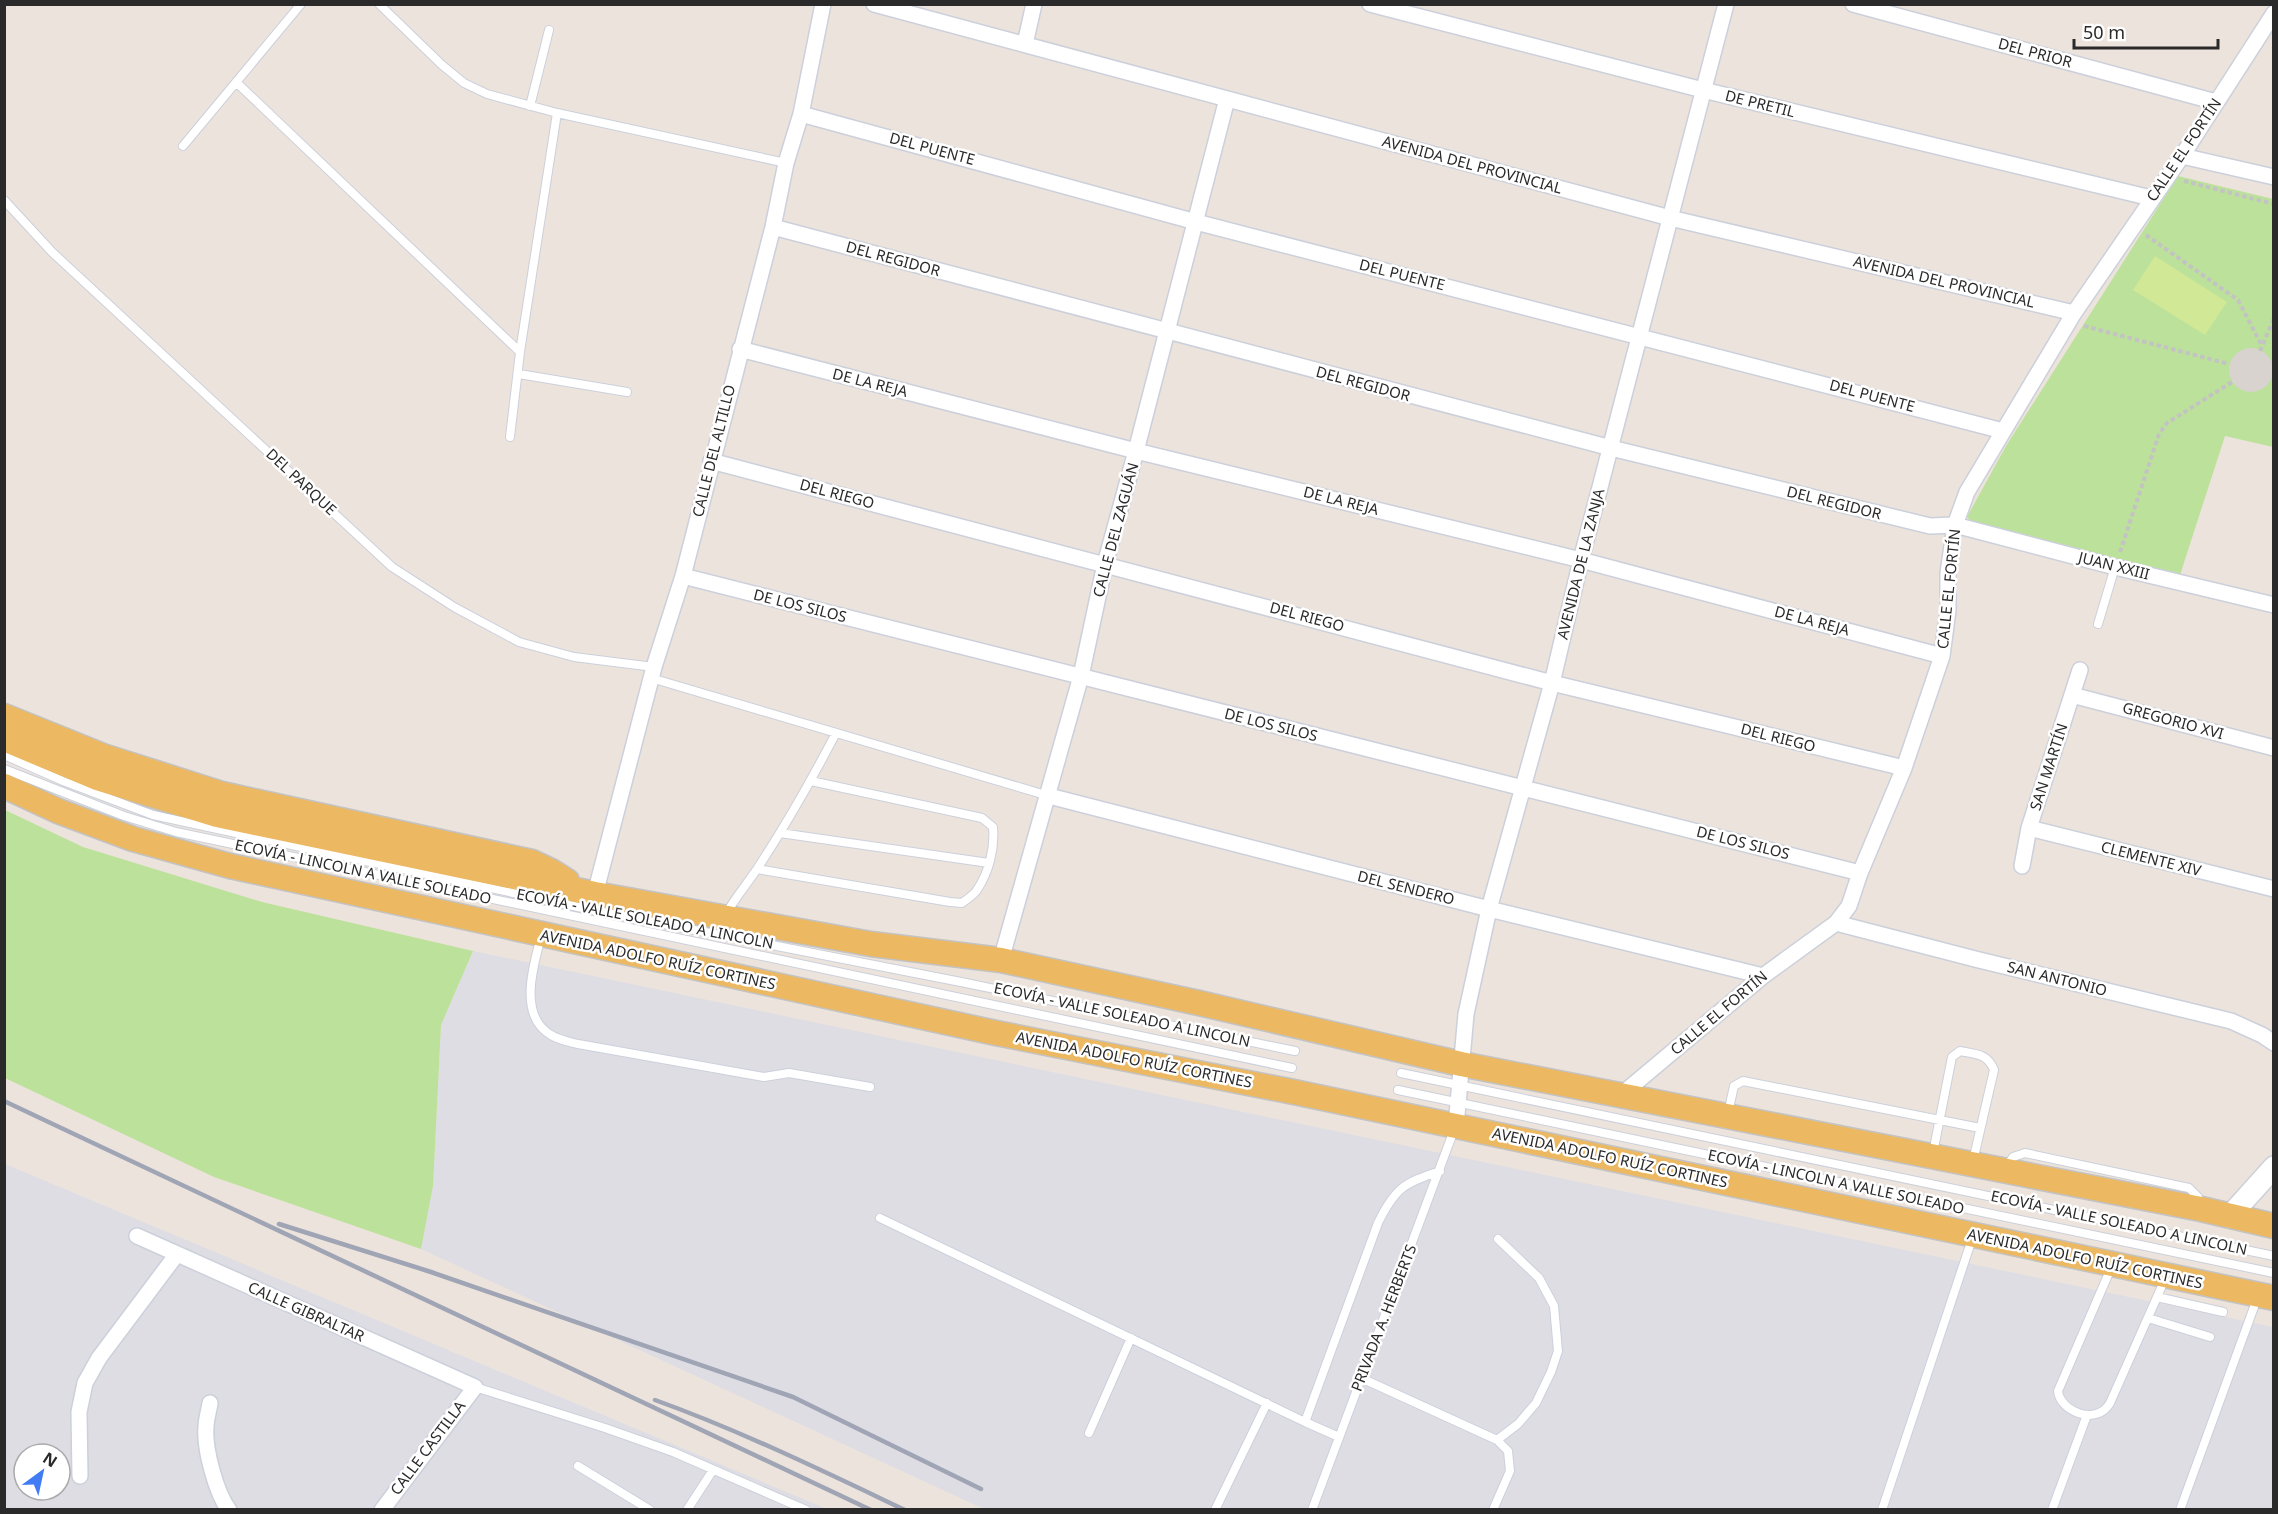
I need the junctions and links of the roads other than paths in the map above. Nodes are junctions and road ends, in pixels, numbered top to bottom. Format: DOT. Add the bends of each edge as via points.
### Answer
graph roads {
  1 [pos="301,4"];
  2 [pos="379,4"];
  3 [pos="823,4"];
  4 [pos="874,4"];
  5 [pos="1034,4"];
  6 [pos="1370,4"];
  7 [pos="1726,4"];
  8 [pos="1853,4"];
  9 [pos="2274,13"];
  10 [pos="549,30"];
  11 [pos="1025,44"];
  12 [pos="236,82"];
  13 [pos="1703,90"];
  14 [pos="1227,99"];
  15 [pos="2216,102"];
  16 [pos="530,106"];
  17 [pos="557,113"];
  18 [pos="801,114"];
  19 [pos="183,146"];
  20 [pos="2182,156"];
  21 [pos="786,163"];
  22 [pos="2274,177"];
  23 [pos="2151,198"];
  24 [pos="4,200"];
  25 [pos="1670,219"];
  26 [pos="1196,222"];
  27 [pos="773,227"];
  28 [pos="2072,317"];
  29 [pos="1167,332"];
  30 [pos="1640,336"];
  31 [pos="740,350"];
  32 [pos="520,352"];
  33 [pos="519,374"];
  34 [pos="627,392"];
  35 [pos="2003,431"];
  36 [pos="510,437"];
  37 [pos="1611,448"];
  38 [pos="1136,451"];
  39 [pos="711,461"];
  40 [pos="1955,525"];
  41 [pos="1581,560"];
  42 [pos="1105,564"];
  43 [pos="2115,567"];
  44 [pos="683,576"];
  45 [pos="2274,605"];
  46 [pos="2098,624"];
  47 [pos="1942,656"];
  48 [pos="2080,670"];
  49 [pos="652,673"];
  50 [pos="1081,676"];
  51 [pos="1552,683"];
  52 [pos="2072,695"];
  53 [pos="4,716"];
  54 [pos="836,734"];
  55 [pos="4,739"];
  56 [pos="2274,748"];
  57 [pos="4,754"];
  58 [pos="1904,768"];
  59 [pos="4,769"];
  60 [pos="811,781"];
  61 [pos="4,786"];
  62 [pos="1523,788"];
  63 [pos="1049,796"];
  64 [pos="2029,828"];
  65 [pos="780,832"];
  66 [pos="989,863"];
  67 [pos="2022,866"];
  68 [pos="757,869"];
  69 [pos="1860,873"];
  70 [pos="2274,889"];
  71 [pos="588,893"];
  72 [pos="1489,909"];
  73 [pos="724,918"];
  74 [pos="1836,923"];
  75 [pos="541,935"];
  76 [pos="1001,960"];
  77 [pos="1763,976"];
  78 [pos="2274,1043"];
  79 [pos="1295,1051"];
  80 [pos="1292,1068"];
  81 [pos="1401,1073"];
  82 [pos="1460,1075"];
  83 [pos="870,1087"];
  84 [pos="1398,1090"];
  85 [pos="1621,1095"];
  86 [pos="1456,1114"];
  87 [pos="1727,1117"];
  88 [pos="1941,1119"];
  89 [pos="1980,1128"];
  90 [pos="1932,1157"];
  91 [pos="1972,1165"];
  92 [pos="2274,1167"];
  93 [pos="1440,1171"];
  94 [pos="2229,1217"];
  95 [pos="880,1218"];
  96 [pos="2274,1226"];
  97 [pos="1973,1235"];
  98 [pos="137,1236"];
  99 [pos="1498,1239"];
  100 [pos="177,1254"];
  101 [pos="2274,1256"];
  102 [pos="2113,1264"];
  103 [pos="2274,1274"];
  104 [pos="2162,1286"];
  105 [pos="2266,1296"];
  106 [pos="2223,1312"];
  107 [pos="2148,1318"];
  108 [pos="2210,1337"];
  109 [pos="1131,1338"];
  110 [pos="1361,1378"];
  111 [pos="475,1387"];
  112 [pos="210,1403"];
  113 [pos="1267,1403"];
  114 [pos="2087,1415"];
  115 [pos="1305,1422"];
  116 [pos="1089,1433"];
  117 [pos="1339,1437"];
  118 [pos="1497,1440"];
  119 [pos="578,1466"];
  120 [pos="713,1470"];
  121 [pos="80,1476"];
  122 [pos="221,1507"];
  123 [pos="382,1509"];
  124 [pos="650,1509"];
  125 [pos="687,1509"];
  126 [pos="806,1509"];
  127 [pos="1215,1509"];
  128 [pos="1312,1509"];
  129 [pos="1492,1509"];
  130 [pos="1882,1509"];
  131 [pos="2052,1509"];
  132 [pos="2180,1509"];
  1 -- 12 [label="lane"];
  2 -- 16 [label="lane" via="464,83"];
  3 -- 18 [label="street, CALLE DEL ALTILLO"];
  4 -- 11 [label="street, AVENIDA DEL PROVINCIAL"];
  5 -- 11 [label="street"];
  6 -- 13 [label="street, DE PRETIL"];
  7 -- 13 [label="street, AVENIDA DE LA ZANJA"];
  8 -- 15 [label="street, DEL PRIOR"];
  9 -- 15 [label="street, CALLE EL FORTÍN"];
  10 -- 16 [label="lane"];
  11 -- 14 [label="street, AVENIDA DEL PROVINCIAL"];
  12 -- 19 [label="lane"];
  12 -- 32 [label="lane"];
  13 -- 23 [label="street, DE PRETIL"];
  13 -- 25 [label="street, AVENIDA DE LA ZANJA"];
  14 -- 25 [label="street, AVENIDA DEL PROVINCIAL"];
  14 -- 26 [label="street, CALLE DEL ZAGUÁN"];
  15 -- 20 [label="street, CALLE EL FORTÍN"];
  16 -- 17 [label="lane"];
  17 -- 21 [label="lane"];
  17 -- 32 [label="lane"];
  18 -- 21 [label="street, CALLE DEL ALTILLO"];
  18 -- 26 [label="street, DEL PUENTE"];
  20 -- 22 [label="street"];
  20 -- 23 [label="street, CALLE EL FORTÍN"];
  21 -- 27 [label="street, CALLE DEL ALTILLO"];
  23 -- 28 [label="street, CALLE EL FORTÍN"];
  24 -- 49 [label="lane, DEL PARQUE" via="52,252 392,567 519,642"];
  25 -- 28 [label="street, AVENIDA DEL PROVINCIAL"];
  25 -- 30 [label="street, AVENIDA DE LA ZANJA"];
  26 -- 29 [label="street, CALLE DEL ZAGUÁN"];
  26 -- 30 [label="street, DEL PUENTE"];
  27 -- 29 [label="street, DEL REGIDOR"];
  27 -- 31 [label="street, CALLE DEL ALTILLO"];
  28 -- 35 [label="street, CALLE EL FORTÍN"];
  29 -- 37 [label="street, DEL REGIDOR"];
  29 -- 38 [label="street, CALLE DEL ZAGUÁN"];
  30 -- 35 [label="street, DEL PUENTE"];
  30 -- 37 [label="street, AVENIDA DE LA ZANJA"];
  31 -- 38 [label="street, DE LA REJA"];
  31 -- 39 [label="street, CALLE DEL ALTILLO"];
  32 -- 33 [label="lane"];
  33 -- 34 [label="lane"];
  33 -- 36 [label="lane"];
  35 -- 40 [label="street, CALLE EL FORTÍN" via="1967,492"];
  37 -- 40 [label="street, DEL REGIDOR" via="1930,526"];
  37 -- 41 [label="street, AVENIDA DE LA ZANJA"];
  38 -- 41 [label="street, DE LA REJA"];
  38 -- 42 [label="street, CALLE DEL ZAGUÁN"];
  39 -- 42 [label="street, DEL RIEGO"];
  39 -- 44 [label="street, CALLE DEL ALTILLO"];
  40 -- 43 [label="street, JUAN XXIII"];
  40 -- 47 [label="street, CALLE EL FORTÍN"];
  41 -- 47 [label="street, DE LA REJA"];
  41 -- 51 [label="street, AVENIDA DE LA ZANJA"];
  42 -- 50 [label="street, CALLE DEL ZAGUÁN"];
  42 -- 51 [label="street, DEL RIEGO"];
  43 -- 45 [label="street, JUAN XXIII"];
  43 -- 46 [label="lane"];
  44 -- 49 [label="street, CALLE DEL ALTILLO"];
  44 -- 50 [label="street, DE LOS SILOS"];
  47 -- 58 [label="street, CALLE EL FORTÍN"];
  48 -- 52 [label="street, SAN MARTÍN"];
  49 -- 54 [label="lane, DEL PARQUE"];
  49 -- 71 [label="street, CALLE DEL ALTILLO"];
  50 -- 62 [label="street, DE LOS SILOS"];
  50 -- 63 [label="street, CALLE DEL ZAGUÁN"];
  51 -- 58 [label="street, DEL RIEGO"];
  51 -- 62 [label="street, AVENIDA DE LA ZANJA"];
  52 -- 56 [label="street, GREGORIO XVI"];
  52 -- 64 [label="street, SAN MARTÍN"];
  53 -- 71 [label="main road" via="103,756 222,794 532,862"];
  54 -- 60 [label="lane"];
  54 -- 63 [label="lane, DEL PARQUE"];
  55 -- 71 [label="main road" via="97,778 217,815"];
  57 -- 79 [label="lane, ECOVÍA - VALLE SOLEADO A LINCOLN" via="63,781 164,817 592,910"];
  58 -- 69 [label="street, CALLE EL FORTÍN"];
  59 -- 80 [label="lane, ECOVÍA - LINCOLN A VALLE SOLEADO" via="176,832"];
  60 -- 65 [label="lane"];
  60 -- 66 [label="lane" via="981,818 993,827"];
  61 -- 75 [label="main road, AVENIDA ADOLFO RUÍZ CORTINES" via="133,839 230,866"];
  62 -- 69 [label="street, DE LOS SILOS"];
  62 -- 72 [label="street, AVENIDA DE LA ZANJA"];
  63 -- 72 [label="street, DEL SENDERO"];
  63 -- 76 [label="street, CALLE DEL ZAGUÁN"];
  64 -- 67 [label="street, SAN MARTÍN"];
  64 -- 70 [label="street, CLEMENTE XIV"];
  65 -- 66 [label="lane"];
  65 -- 68 [label="lane"];
  66 -- 68 [label="lane" via="976,892 962,903"];
  68 -- 73 [label="lane"];
  69 -- 74 [label="street, CALLE EL FORTÍN" via="1849,906"];
  71 -- 73 [label="main road"];
  72 -- 77 [label="street, DEL SENDERO"];
  72 -- 82 [label="street, AVENIDA DE LA ZANJA" via="1466,1014"];
  73 -- 76 [label="main road" via="871,945"];
  74 -- 77 [label="street, CALLE EL FORTÍN"];
  74 -- 78 [label="street, SAN ANTONIO" via="2231,1021"];
  75 -- 83 [label="lane" via="534,962 531,1005 537,1023 551,1035 578,1044 764,1077 789,1073"];
  75 -- 86 [label="main road, AVENIDA ADOLFO RUÍZ CORTINES" via="984,1030"];
  76 -- 82 [label="main road" via="1199,1003"];
  77 -- 85 [label="street, CALLE EL FORTÍN"];
  81 -- 82 [label="lane, ECOVÍA - VALLE SOLEADO A LINCOLN"];
  82 -- 85 [label="main road"];
  82 -- 86 [label="street, AVENIDA DE LA ZANJA"];
  82 -- 101 [label="lane, ECOVÍA - VALLE SOLEADO A LINCOLN"];
  84 -- 86 [label="lane, ECOVÍA - LINCOLN A VALLE SOLEADO"];
  85 -- 87 [label="main road"];
  86 -- 93 [label="lane, PRIVADA A. HERBERTS"];
  86 -- 97 [label="main road, AVENIDA ADOLFO RUÍZ CORTINES"];
  86 -- 103 [label="lane, ECOVÍA - LINCOLN A VALLE SOLEADO"];
  87 -- 88 [label="lane" via="1734,1086 1743,1081"];
  87 -- 90 [label="main road"];
  88 -- 89 [label="lane"];
  88 -- 89 [label="lane" via="1952,1057 1960,1051 1984,1055 1994,1070"];
  88 -- 90 [label="lane"];
  89 -- 91 [label="lane"];
  90 -- 91 [label="main road"];
  91 -- 94 [label="main road"];
  92 -- 94 [label="street"];
  93 -- 110 [label="lane, PRIVADA A. HERBERTS"];
  93 -- 115 [label="lane" via="1410,1181 1386,1206"];
  94 -- 96 [label="main road"];
  95 -- 109 [label="lane"];
  97 -- 102 [label="main road, AVENIDA ADOLFO RUÍZ CORTINES"];
  97 -- 130 [label="lane"];
  98 -- 100 [label="street, CALLE GIBRALTAR"];
  99 -- 118 [label="lane" via="1539,1278 1554,1306 1558,1351 1536,1403"];
  100 -- 111 [label="street, CALLE GIBRALTAR"];
  100 -- 121 [label="street" via="99,1358 85,1383 79,1412"];
  102 -- 104 [label="main road, AVENIDA ADOLFO RUÍZ CORTINES"];
  102 -- 114 [label="lane" via="2058,1391 2065,1406"];
  104 -- 105 [label="main road, AVENIDA ADOLFO RUÍZ CORTINES"];
  104 -- 106 [label="lane"];
  104 -- 107 [label="lane"];
  105 -- 132 [label="lane" via="2253,1315"];
  107 -- 108 [label="lane"];
  107 -- 114 [label="lane" via="2107,1408 2098,1416"];
  109 -- 113 [label="lane"];
  109 -- 116 [label="lane"];
  110 -- 117 [label="lane, PRIVADA A. HERBERTS"];
  110 -- 118 [label="lane"];
  111 -- 120 [label="lane" via="605,1428"];
  111 -- 123 [label="street, CALLE CASTILLA"];
  112 -- 122 [label="street" via="207,1446"];
  113 -- 115 [label="lane"];
  113 -- 127 [label="lane"];
  114 -- 131 [label="lane"];
  115 -- 117 [label="lane"];
  117 -- 128 [label="lane, PRIVADA A. HERBERTS"];
  118 -- 129 [label="lane" via="1508,1451 1510,1471"];
  119 -- 124 [label="lane"];
  120 -- 125 [label="lane"];
  120 -- 126 [label="lane"];
}
